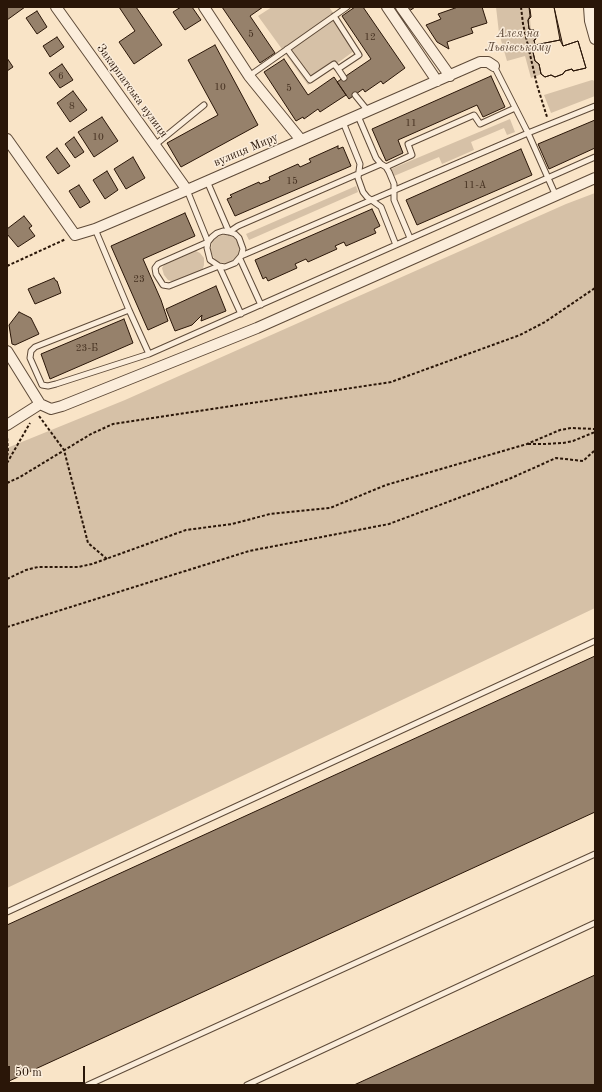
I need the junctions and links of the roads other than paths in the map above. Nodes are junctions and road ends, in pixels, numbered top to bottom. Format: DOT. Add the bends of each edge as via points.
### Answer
graph roads {
  1 [pos="56,7"];
  2 [pos="205,7"];
  3 [pos="347,7"];
  4 [pos="387,7"];
  5 [pos="401,7"];
  6 [pos="589,7"];
  7 [pos="334,16"];
  8 [pos="595,39"];
  9 [pos="287,49"];
  10 [pos="494,66"];
  11 [pos="338,69"];
  12 [pos="249,76"];
  13 [pos="450,76"];
  14 [pos="344,78"];
  15 [pos="437,81"];
  16 [pos="355,95"];
  17 [pos="204,105"];
  18 [pos="595,106"];
  19 [pos="514,108"];
  20 [pos="368,111"];
  21 [pos="358,116"];
  22 [pos="343,122"];
  23 [pos="528,133"];
  24 [pos="7,139"];
  25 [pos="301,140"];
  26 [pos="155,145"];
  27 [pos="595,157"];
  28 [pos="381,164"];
  29 [pos="386,167"];
  30 [pos="359,173"];
  31 [pos="548,177"];
  32 [pos="595,178"];
  33 [pos="207,181"];
  34 [pos="186,190"];
  35 [pos="393,190"];
  36 [pos="556,196"];
  37 [pos="372,200"];
  38 [pos="95,230"];
  39 [pos="229,232"];
  40 [pos="410,238"];
  41 [pos="208,242"];
  42 [pos="396,245"];
  43 [pos="240,257"];
  44 [pos="219,266"];
  45 [pos="261,305"];
  46 [pos="129,310"];
  47 [pos="241,314"];
  48 [pos="150,354"];
  49 [pos="10,355"];
  50 [pos="38,408"];
  51 [pos="7,425"];
  52 [pos="595,641"];
  53 [pos="595,854"];
  54 [pos="7,912"];
  55 [pos="595,923"];
  56 [pos="88,1085"];
  57 [pos="247,1085"];
  1 -- 26 [label="street, Закарпатська вулиця"];
  2 -- 12 [label="street"];
  3 -- 7 [label="lane"];
  4 -- 15 [label="street"];
  5 -- 13 [label="street"];
  6 -- 8 [label="street"];
  7 -- 9 [label="lane"];
  7 -- 11 [label="lane" via="358,55"];
  9 -- 11 [label="lane" via="310,80 334,64"];
  9 -- 12 [label="lane"];
  10 -- 13 [label="street, вулиця Миру" via="488,62 480,62"];
  10 -- 19 [label="lane"];
  11 -- 14 [label="lane"];
  12 -- 25 [label="street"];
  13 -- 15 [label="street, вулиця Миру"];
  15 -- 20 [label="street, вулиця Миру"];
  16 -- 20 [label="lane"];
  17 -- 26 [label="lane"];
  18 -- 23 [label="lane"];
  19 -- 23 [label="lane"];
  19 -- 29 [label="lane" via="480,124 474,115 408,144 412,155"];
  20 -- 21 [label="street, вулиця Миру"];
  21 -- 22 [label="street, вулиця Миру"];
  21 -- 28 [label="lane"];
  22 -- 25 [label="street, вулиця Миру"];
  22 -- 30 [label="lane" via="360,164"];
  23 -- 31 [label="lane"];
  23 -- 35 [label="lane"];
  24 -- 38 [label="street, вулиця Миру" via="75,235"];
  25 -- 33 [label="street, вулиця Миру"];
  26 -- 34 [label="street, Закарпатська вулиця"];
  27 -- 31 [label="lane"];
  28 -- 29 [label="lane"];
  28 -- 30 [label="lane"];
  29 -- 35 [label="lane" via="394,184"];
  30 -- 37 [label="lane" via="362,192"];
  30 -- 39 [label="lane"];
  31 -- 36 [label="lane"];
  31 -- 40 [label="lane"];
  32 -- 36 [label="street"];
  33 -- 34 [label="street, вулиця Миру"];
  33 -- 39 [label="lane"];
  34 -- 38 [label="street, вулиця Миру"];
  34 -- 41 [label="lane"];
  35 -- 37 [label="lane"];
  35 -- 40 [label="lane" via="394,200"];
  36 -- 50 [label="street" via="256,328 62,406 51,409"];
  37 -- 42 [label="lane" via="381,207"];
  37 -- 43 [label="lane"];
  38 -- 46 [label="lane"];
  39 -- 41 [label="lane" via="217,233"];
  39 -- 43 [label="lane" via="242,243"];
  40 -- 42 [label="lane"];
  41 -- 44 [label="lane" via="210,260"];
  41 -- 44 [label="lane" via="158,264 155,268 156,274 163,285 169,286"];
  42 -- 45 [label="lane"];
  43 -- 44 [label="lane" via="231,266"];
  43 -- 45 [label="lane"];
  44 -- 47 [label="lane"];
  45 -- 47 [label="lane"];
  46 -- 48 [label="lane"];
  46 -- 48 [label="lane" via="31,351 30,358 42,384 56,384"];
  47 -- 48 [label="lane"];
  49 -- 50 [label="street"];
  50 -- 51 [label="street"];
  52 -- 54 [label="lane"];
  53 -- 56 [label="lane"];
  55 -- 57 [label="lane"];
}
